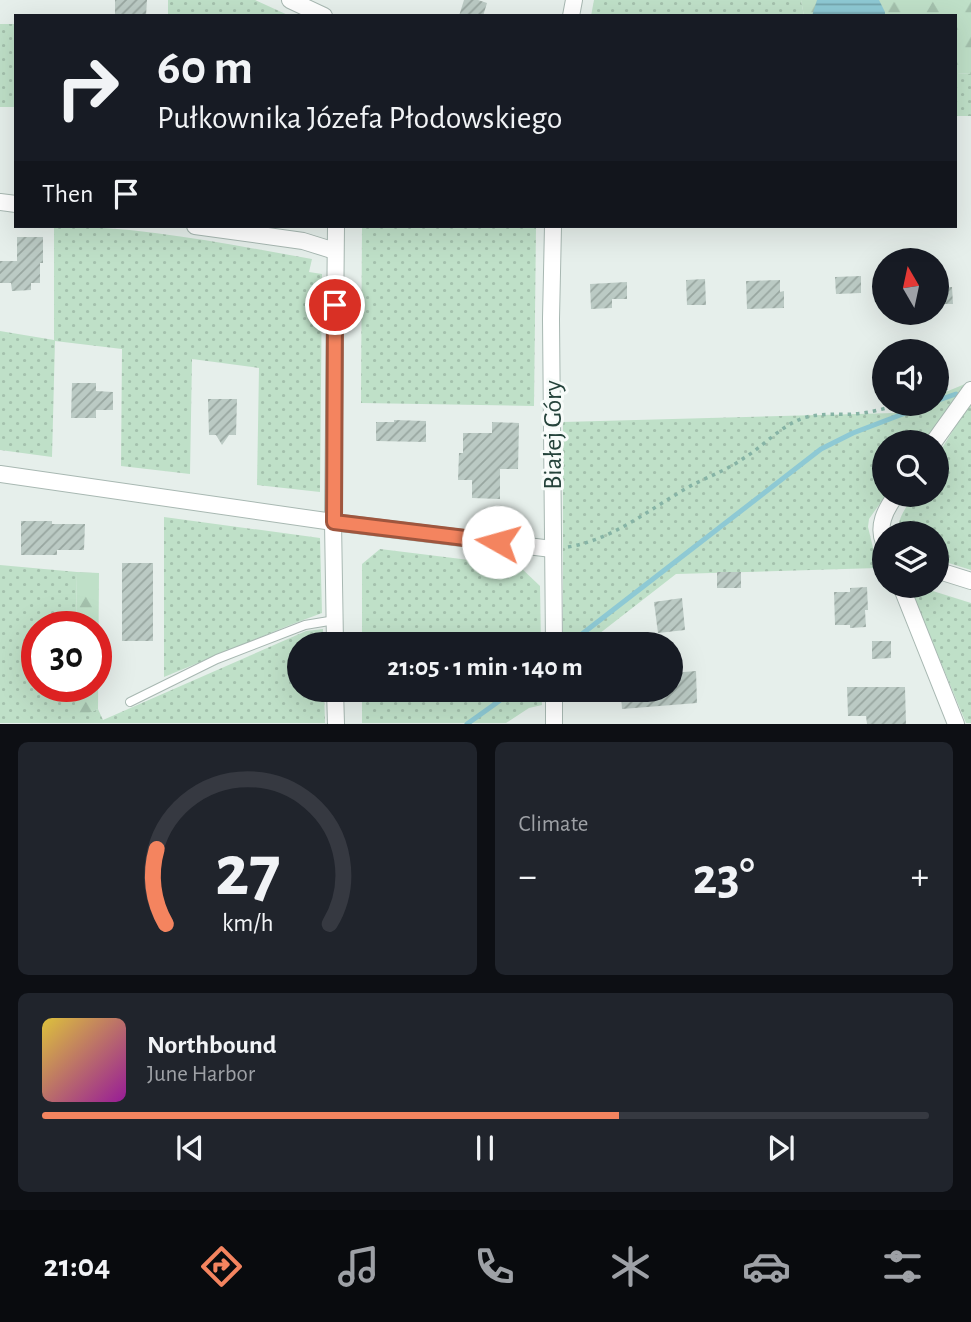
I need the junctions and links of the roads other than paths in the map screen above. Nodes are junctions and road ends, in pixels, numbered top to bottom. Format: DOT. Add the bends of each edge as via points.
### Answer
graph roads {
  1 [pos="290,0"];
  2 [pos="320,14"];
  3 [pos="209,228"];
  4 [pos="336,228"];
  5 [pos="553,228"];
  6 [pos="335,251"];
  7 [pos="971,390"];
  8 [pos="942,430"];
  9 [pos="0,474"];
  10 [pos="334,522"];
  11 [pos="552,549"];
  12 [pos="949,574"];
  13 [pos="971,581"];
  14 [pos="906,598"];
  15 [pos="335,620"];
  16 [pos="335,632"];
  17 [pos="554,632"];
  18 [pos="130,702"];
  19 [pos="335,702"];
  20 [pos="554,702"];
  21 [pos="336,723"];
  22 [pos="554,723"];
  23 [pos="956,723"];
  1 -- 2 [label="street"];
  3 -- 6 [label="street" via="303,241"];
  4 -- 6 [label="street"];
  5 -- 11 [label="street, Białej Góry"];
  6 -- 10 [label="street"];
  7 -- 8 [label="street"];
  9 -- 10 [label="street"];
  10 -- 11 [label="street"];
  10 -- 15 [label="street"];
  11 -- 17 [label="street, Białej Góry"];
  12 -- 13 [label="street"];
  14 -- 23 [label="street"];
  15 -- 16 [label="street"];
  15 -- 18 [label="lane" via="305,625 217,659"];
  19 -- 21 [label="street"];
  20 -- 22 [label="street"];
}
